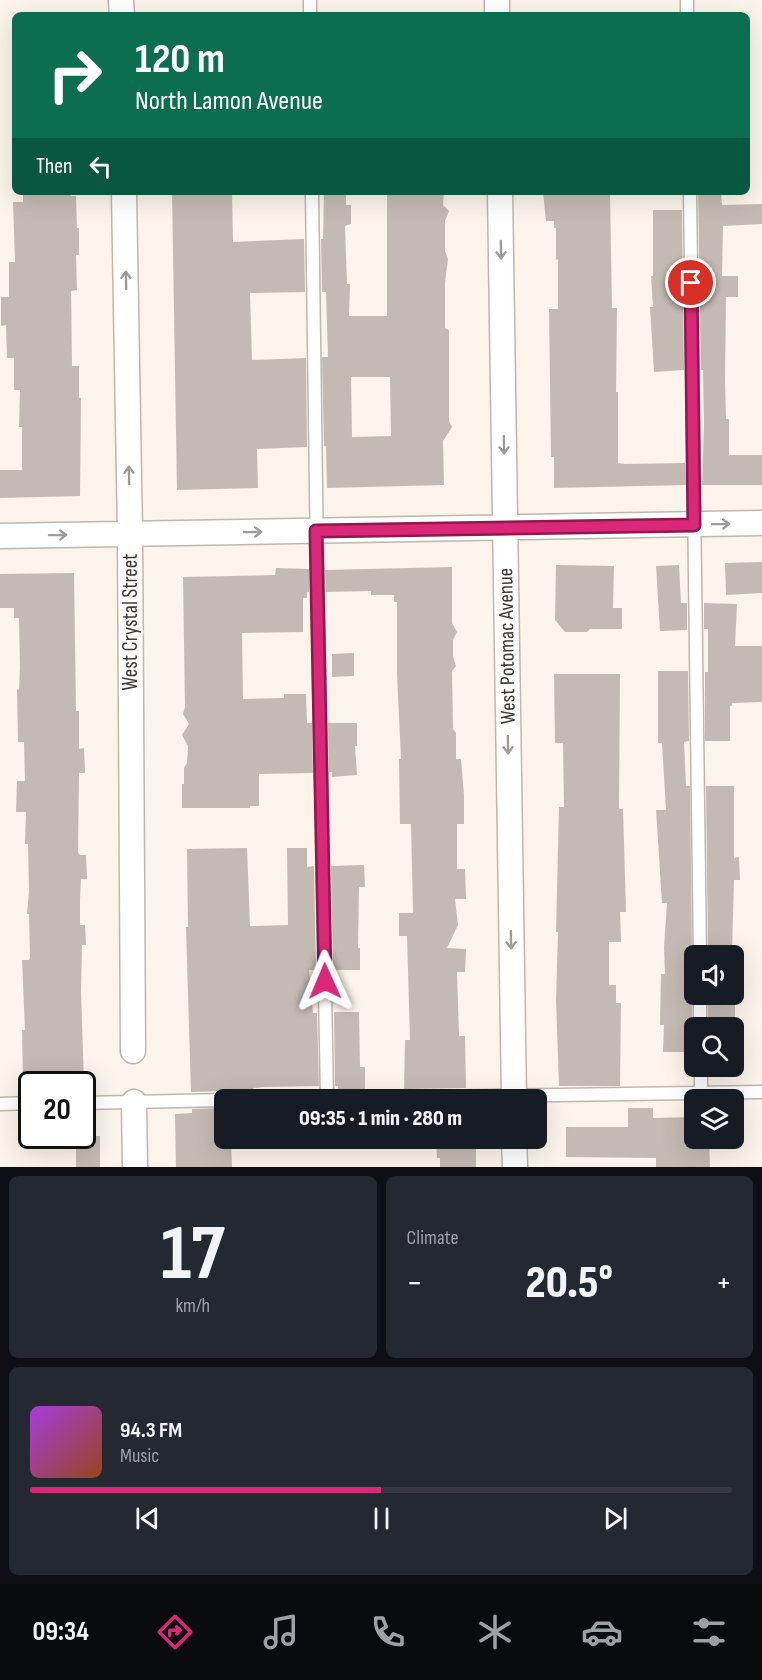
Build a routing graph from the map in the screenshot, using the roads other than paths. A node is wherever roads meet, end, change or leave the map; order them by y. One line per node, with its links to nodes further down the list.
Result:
1 (124, 195): 9 (street, West Crystal Street, one-way to 1)
2 (312, 195): 8 (lane)
3 (500, 195): 7 (street, West Potomac Avenue, one-way to 7)
4 (690, 195): 6 (lane)
5 (762, 523): 6 (street, one-way to 5)
6 (694, 525): 7 (street); 11 (lane)
7 (505, 528): 8 (street); 14 (street, West Potomac Avenue, one-way to 14)
8 (316, 531): 9 (street, one-way to 8); 13 (lane)
9 (130, 534): 10 (street, one-way to 9); 12 (street, West Crystal Street)
10 (0, 536)
11 (699, 945)
12 (133, 1052)
13 (327, 1089)
14 (514, 1089)
15 (744, 1092): 16 (lane)
16 (762, 1092)
17 (684, 1093): 18 (lane)
18 (547, 1097)
19 (214, 1100): 21 (lane)
20 (96, 1102): 21 (lane)
21 (134, 1102): 25 (street)
22 (18, 1103): 23 (lane)
23 (0, 1104)
24 (514, 1149): 26 (street)
25 (135, 1167)
26 (515, 1167)

